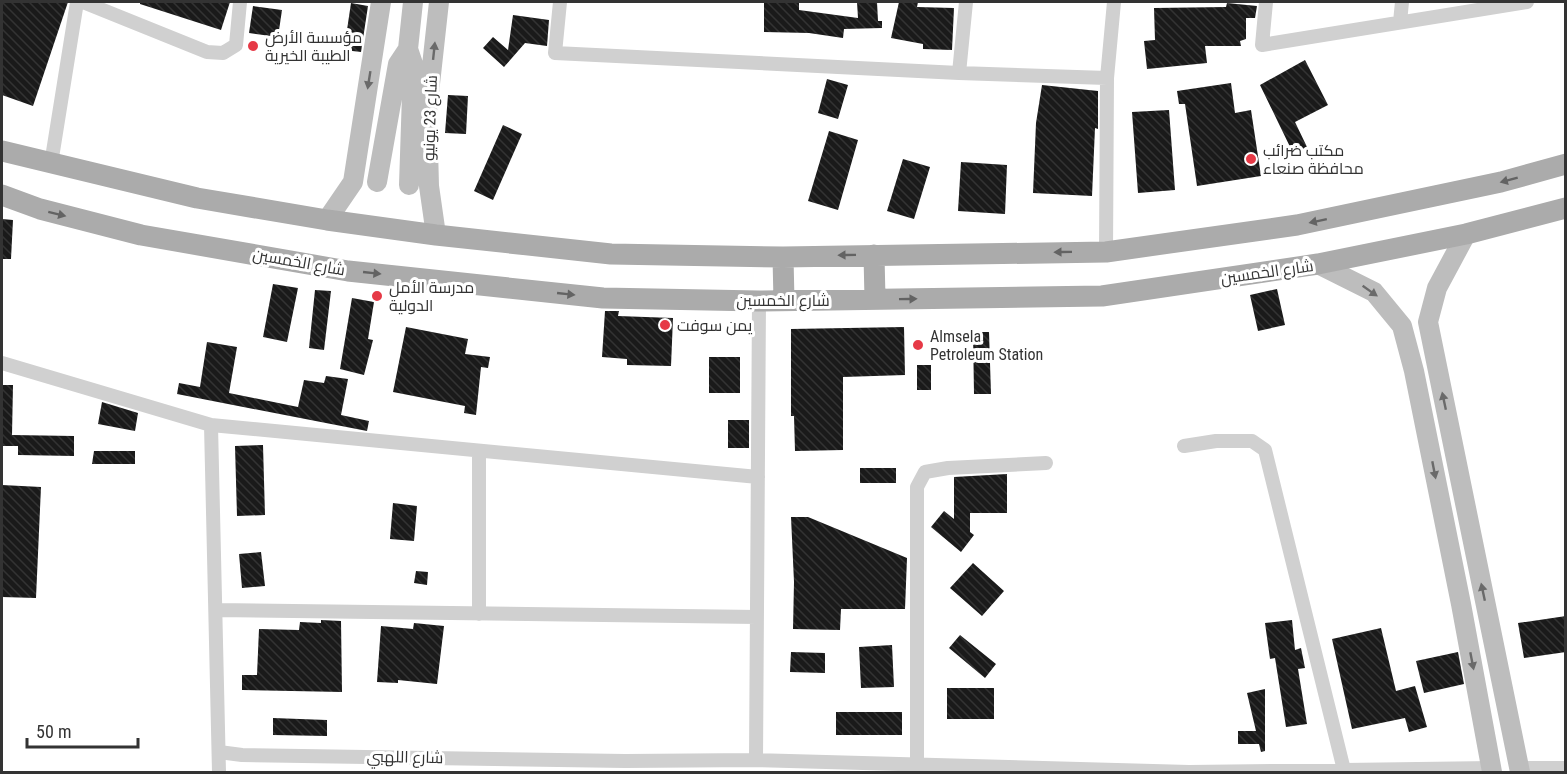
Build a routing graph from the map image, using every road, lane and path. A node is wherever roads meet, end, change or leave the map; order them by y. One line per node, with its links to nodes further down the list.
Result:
1 (77, 2): 18 (street)
2 (83, 2): 3 (street)
3 (240, 2)
4 (381, 2): 20 (street, one-way to 20)
5 (413, 2): 14 (street)
6 (439, 2): 23 (street, شارع 23 يونيو, one-way to 6)
7 (560, 2): 15 (street)
8 (966, 2): 15 (street)
9 (1114, 2): 16 (street)
10 (1266, 2): 13 (street)
11 (1402, 2): 13 (street)
12 (1527, 2): 13 (street)
13 (1400, 22)
14 (408, 49): 21 (street); 22 (street)
15 (959, 73): 16 (street)
16 (1107, 78): 29 (street)
17 (2, 151): 18 (main road)
18 (51, 164): 26 (main road)
19 (1566, 164): 29 (main road, one-way to 29)
20 (353, 182): 21 (street); 26 (street)
21 (377, 182): 22 (street)
22 (409, 185): 23 (street)
23 (429, 186): 28 (street, شارع 23 يونيو)
24 (2, 195): 34 (main road, شارع الخمسين, one-way to 34)
25 (1566, 208): 27 (main road, شارع الخمسين)
26 (327, 220): 28 (main road)
27 (1466, 234): 32 (main road, شارع الخمسين); 36 (street)
28 (436, 235): 31 (main road)
29 (1106, 252): 30 (main road, one-way to 30)
30 (874, 255): 31 (main road, one-way to 31); 33 (main road)
31 (783, 257): 35 (main road)
32 (1318, 264): 33 (main road, شارع الخمسين, one-way to 32); 37 (street, one-way to 37)
33 (875, 299): 35 (main road, شارع الخمسين)
34 (759, 301): 35 (main road, شارع الخمسين); 43 (street)
35 (783, 301)
36 (1428, 322): 37 (street); 54 (street, one-way to 36)
37 (1402, 326): 53 (street, one-way to 53)
38 (2, 363): 39 (street)
39 (211, 425): 41 (street); 44 (street)
40 (1184, 446): 52 (street)
41 (479, 451): 43 (street); 45 (street)
42 (1046, 463): 49 (street)
43 (758, 477): 46 (street)
44 (216, 610): 45 (street); 47 (street)
45 (479, 614): 46 (street)
46 (757, 617): 48 (street)
47 (219, 752): 50 (street, شارع اللهبي); 55 (street)
48 (756, 760): 49 (street, شارع اللهبي); 50 (street, شارع اللهبي)
49 (917, 765): 56 (street, شارع اللهبي)
50 (625, 767)
51 (1566, 768): 54 (street)
52 (1344, 770): 53 (street, شارع اللهبي); 56 (street, شارع اللهبي)
53 (1492, 770): 54 (street)
54 (1520, 770)
55 (219, 772)
56 (1189, 772)

